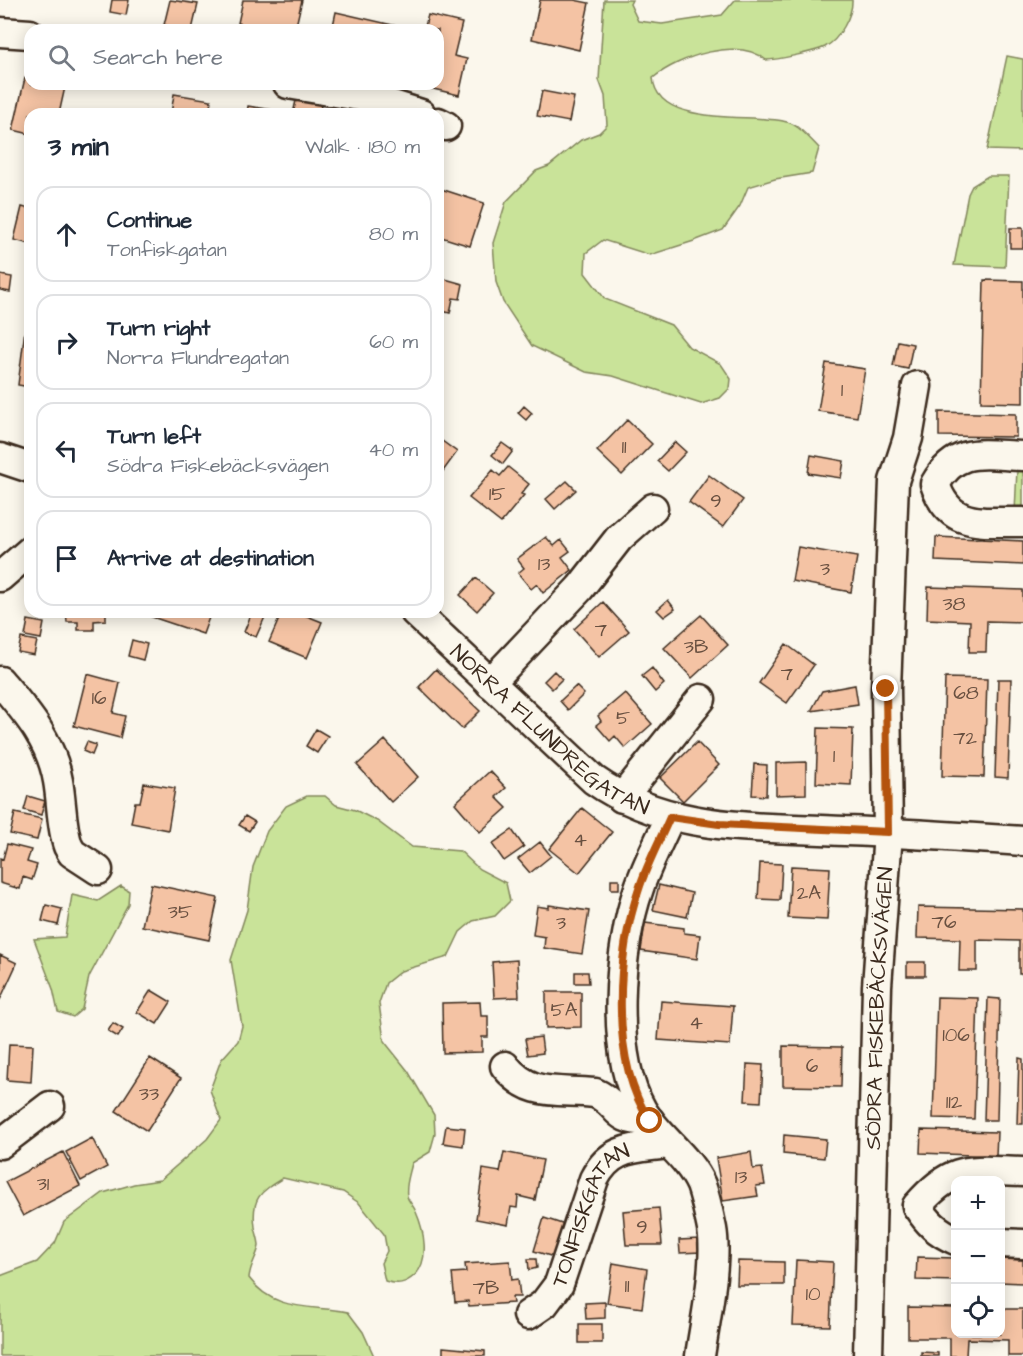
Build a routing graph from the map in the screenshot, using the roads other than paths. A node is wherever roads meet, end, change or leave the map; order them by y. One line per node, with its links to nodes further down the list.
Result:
1 (0, 32): 2 (street)
2 (24, 34)
3 (324, 90): 4 (street)
4 (400, 108)
5 (917, 386): 9 (street, SÖDRA FISKEBÄCKSVÄGEN)
6 (1023, 456): 10 (street)
7 (0, 458): 8 (street)
8 (24, 466)
9 (894, 481): 10 (street); 21 (street, SÖDRA FISKEBÄCKSVÄGEN)
10 (935, 484): 12 (street)
11 (653, 508): 17 (street)
12 (1023, 522)
13 (24, 556): 14 (street)
14 (0, 577)
15 (421, 618): 17 (street, NORRA FLUNDREGATAN)
16 (0, 681): 23 (street)
17 (490, 682): 19 (street, NORRA FLUNDREGATAN)
18 (701, 699): 19 (street)
19 (622, 798): 20 (street, NORRA FLUNDREGATAN)
20 (670, 817): 21 (street, NORRA FLUNDREGATAN); 26 (street, TONFISKGATAN)
21 (888, 832): 22 (street, NORRA FLUNDREGATAN); 30 (street, SÖDRA FISKEBÄCKSVÄGEN)
22 (1023, 841)
23 (98, 870)
24 (505, 1066): 26 (street)
25 (50, 1106): 27 (street)
26 (650, 1121): 28 (street, TONFISKGATAN)
27 (0, 1144)
28 (668, 1144): 35 (street, TONFISKGATAN); 36 (street, TONFISKGATAN)
29 (1023, 1172): 31 (street)
30 (872, 1205): 31 (street); 37 (street, SÖDRA FISKEBÄCKSVÄGEN)
31 (918, 1206): 32 (street)
32 (951, 1238)
33 (1005, 1243): 34 (street)
34 (1023, 1244)
35 (528, 1314)
36 (700, 1356)
37 (868, 1356)

